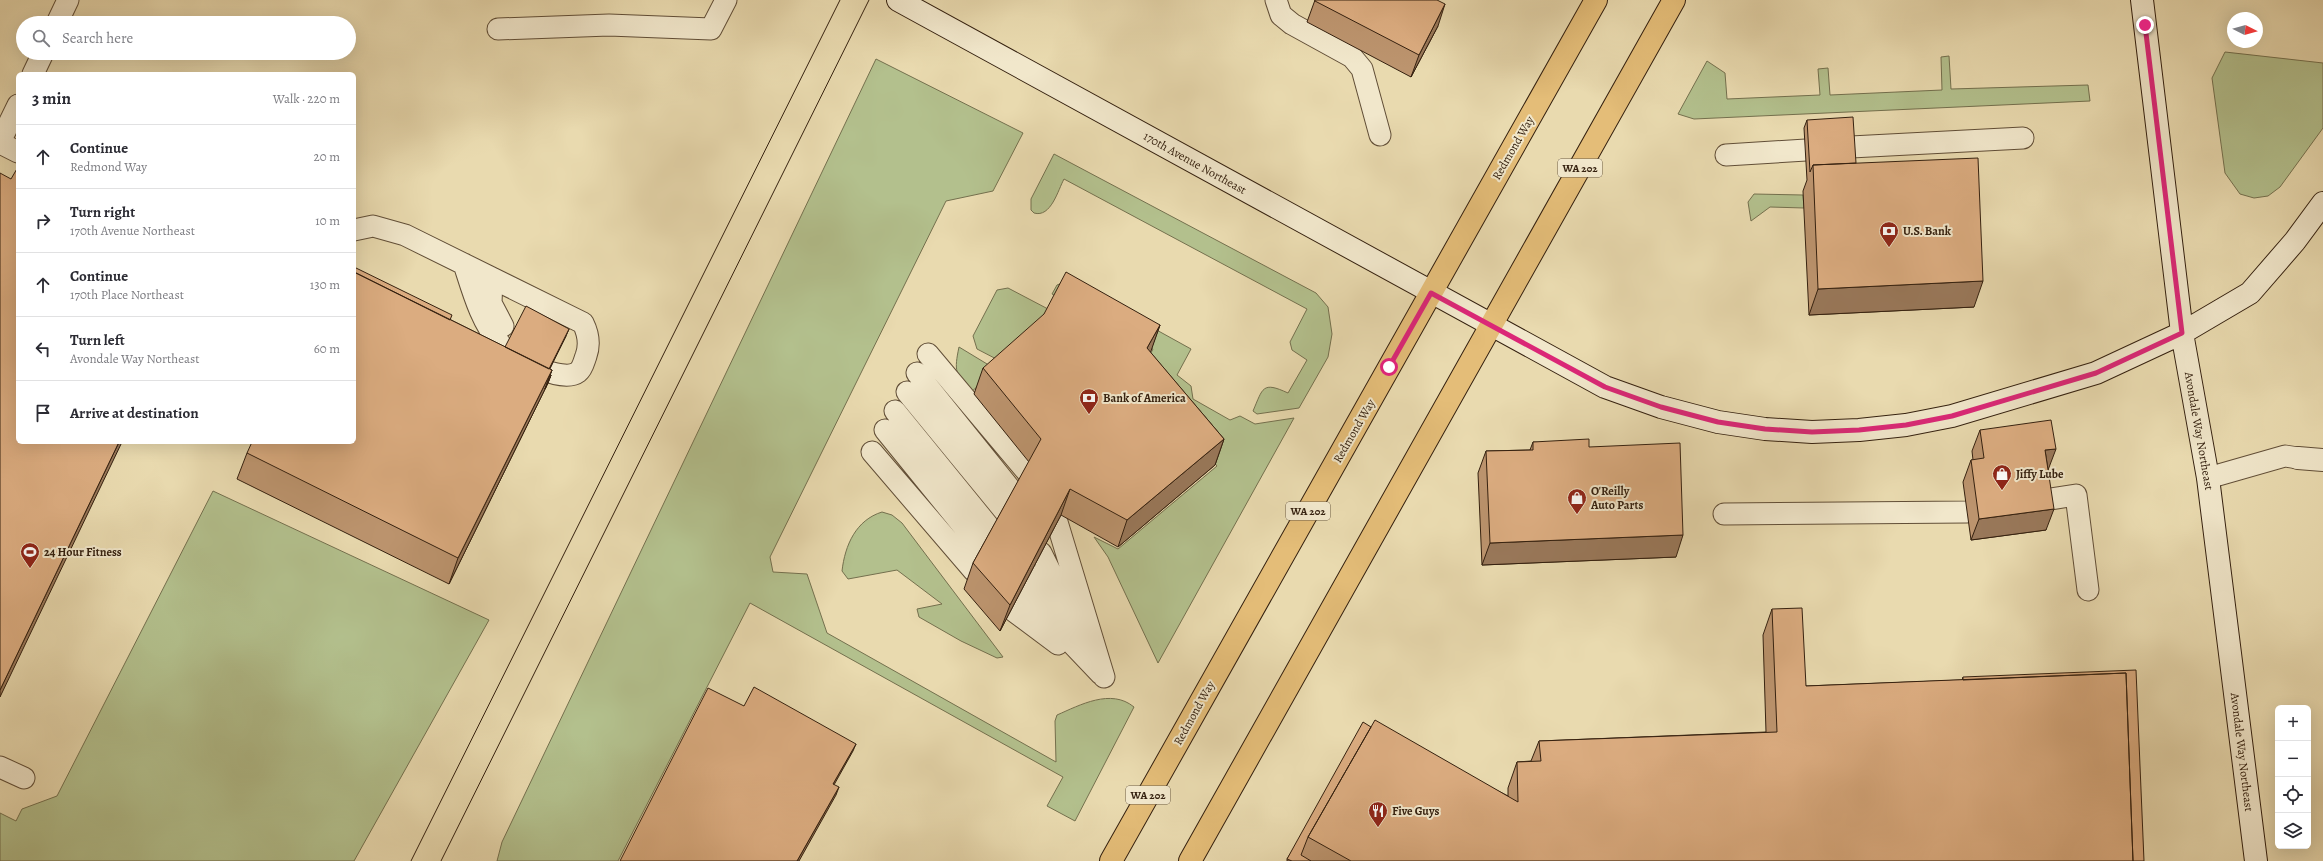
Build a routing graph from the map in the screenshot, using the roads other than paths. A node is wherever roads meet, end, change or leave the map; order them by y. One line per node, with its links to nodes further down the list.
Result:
1 (68, 0): 8 (lane)
2 (726, 0): 9 (lane)
3 (898, 0): 24 (street, 170th Avenue Northeast)
4 (1276, 0): 13 (lane)
5 (1596, 0): 24 (main road, Redmond Way / WA 202)
6 (2142, 0): 27 (street, Avondale Way Northeast)
7 (1671, 3): 25 (main road, WA 202)
8 (60, 16)
9 (498, 30)
10 (40, 60): 11 (lane)
11 (34, 72)
12 (16, 109): 15 (lane)
13 (1380, 135)
14 (2023, 138): 16 (lane)
15 (0, 142): 18 (lane)
16 (1851, 147)
17 (1806, 150): 19 (lane)
18 (16, 151)
19 (1726, 155)
20 (2323, 203): 27 (street, 170th Avenue Northeast)
21 (356, 230): 22 (lane)
22 (464, 264): 23 (lane); 26 (lane)
23 (492, 278): 26 (lane); 26 (lane)
24 (1431, 293): 25 (street, 170th Avenue Northeast); 48 (main road, Redmond Way / WA 202)
25 (1492, 326): 27 (street, 170th Avenue Northeast); 49 (main road, WA 202)
26 (586, 328)
27 (2182, 333): 37 (street, Avondale Way Northeast)
28 (928, 354): 36 (lane)
29 (917, 373): 38 (lane)
30 (907, 392): 39 (lane)
31 (895, 411): 41 (lane)
32 (885, 430): 42 (lane)
33 (872, 452): 43 (lane)
34 (2298, 458): 35 (street); 37 (lane)
35 (2323, 460)
36 (1028, 473)
37 (2208, 478): 50 (street, Avondale Way Northeast)
38 (1016, 496)
39 (1006, 514)
40 (1724, 514): 44 (lane)
41 (995, 534)
42 (985, 553)
43 (974, 571)
44 (2088, 590)
45 (1104, 677): 45 (lane); 45 (lane)
46 (0, 767): 47 (lane)
47 (24, 778)
48 (1111, 861)
49 (1190, 861)
50 (2256, 861)

